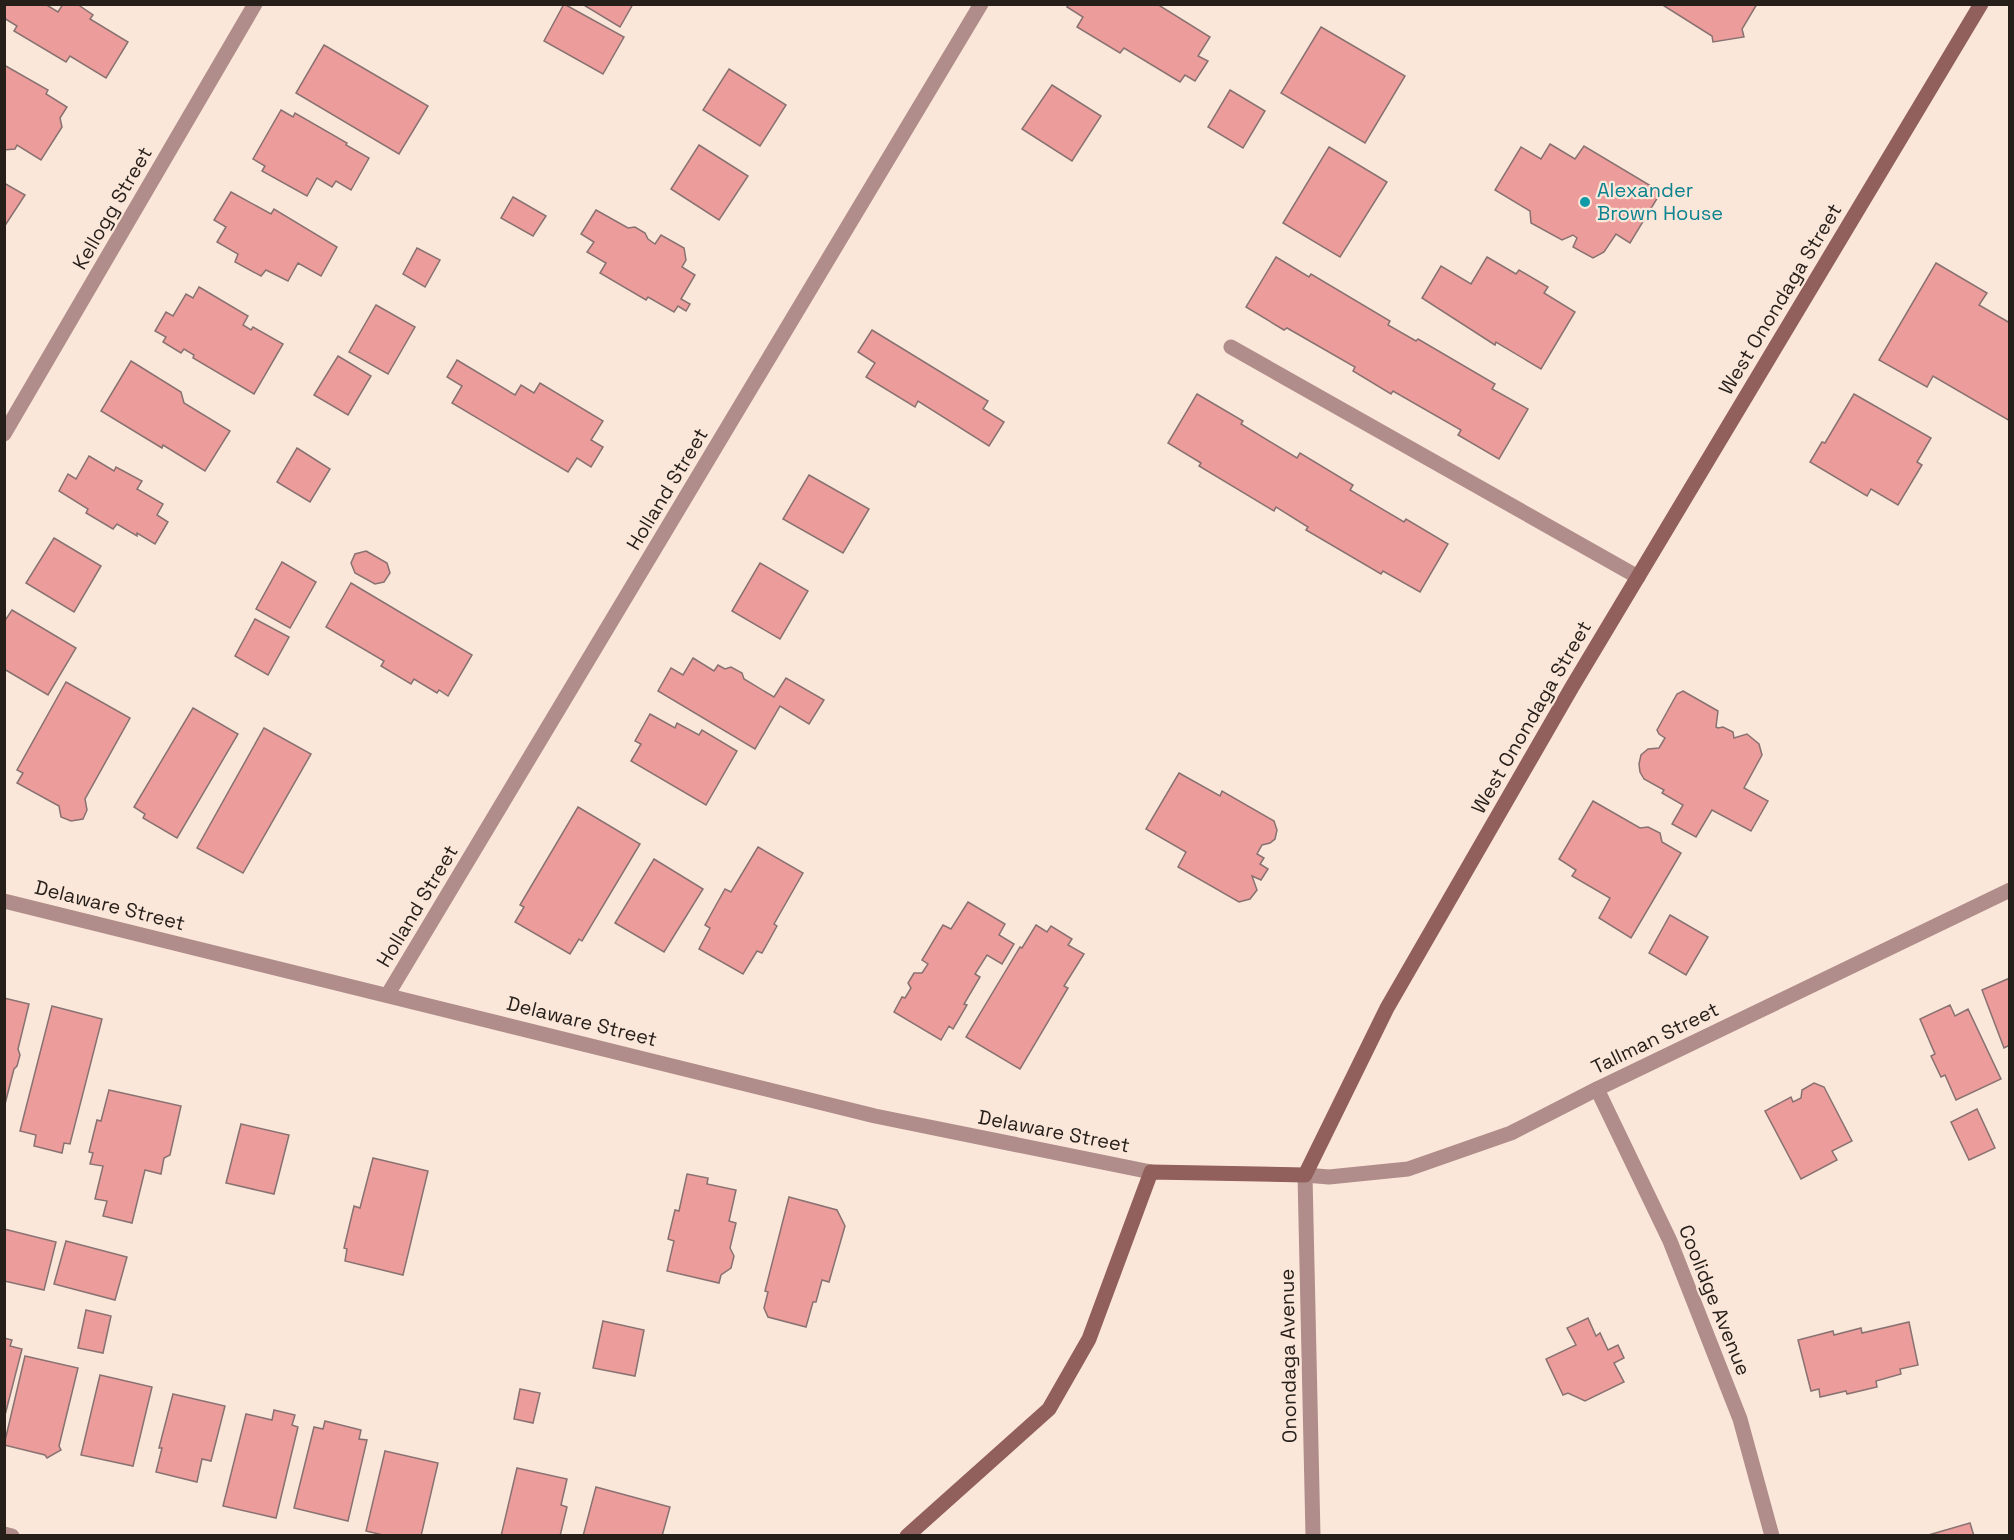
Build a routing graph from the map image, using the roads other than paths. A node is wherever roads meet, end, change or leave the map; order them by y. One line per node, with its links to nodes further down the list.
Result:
1 (255, 4): 5 (street, Kellogg Street)
2 (1981, 4): 6 (street, West Onondaga Street)
3 (976, 6): 9 (street, Holland Street)
4 (1231, 347): 6 (street)
5 (4, 434)
6 (1638, 577): 12 (street, West Onondaga Street)
7 (2010, 890): 10 (street, Tallman Street)
8 (4, 901): 9 (street, Delaware Street)
9 (388, 994): 11 (street, Delaware Street)
10 (1597, 1089): 12 (street, Tallman Street); 17 (street, Coolidge Avenue)
11 (1151, 1172): 12 (street); 15 (street)
12 (1305, 1175): 16 (street, Onondaga Avenue)
13 (4, 1534): 14 (street)
14 (12, 1536)
15 (907, 1536)
16 (1314, 1536)
17 (1772, 1536)

